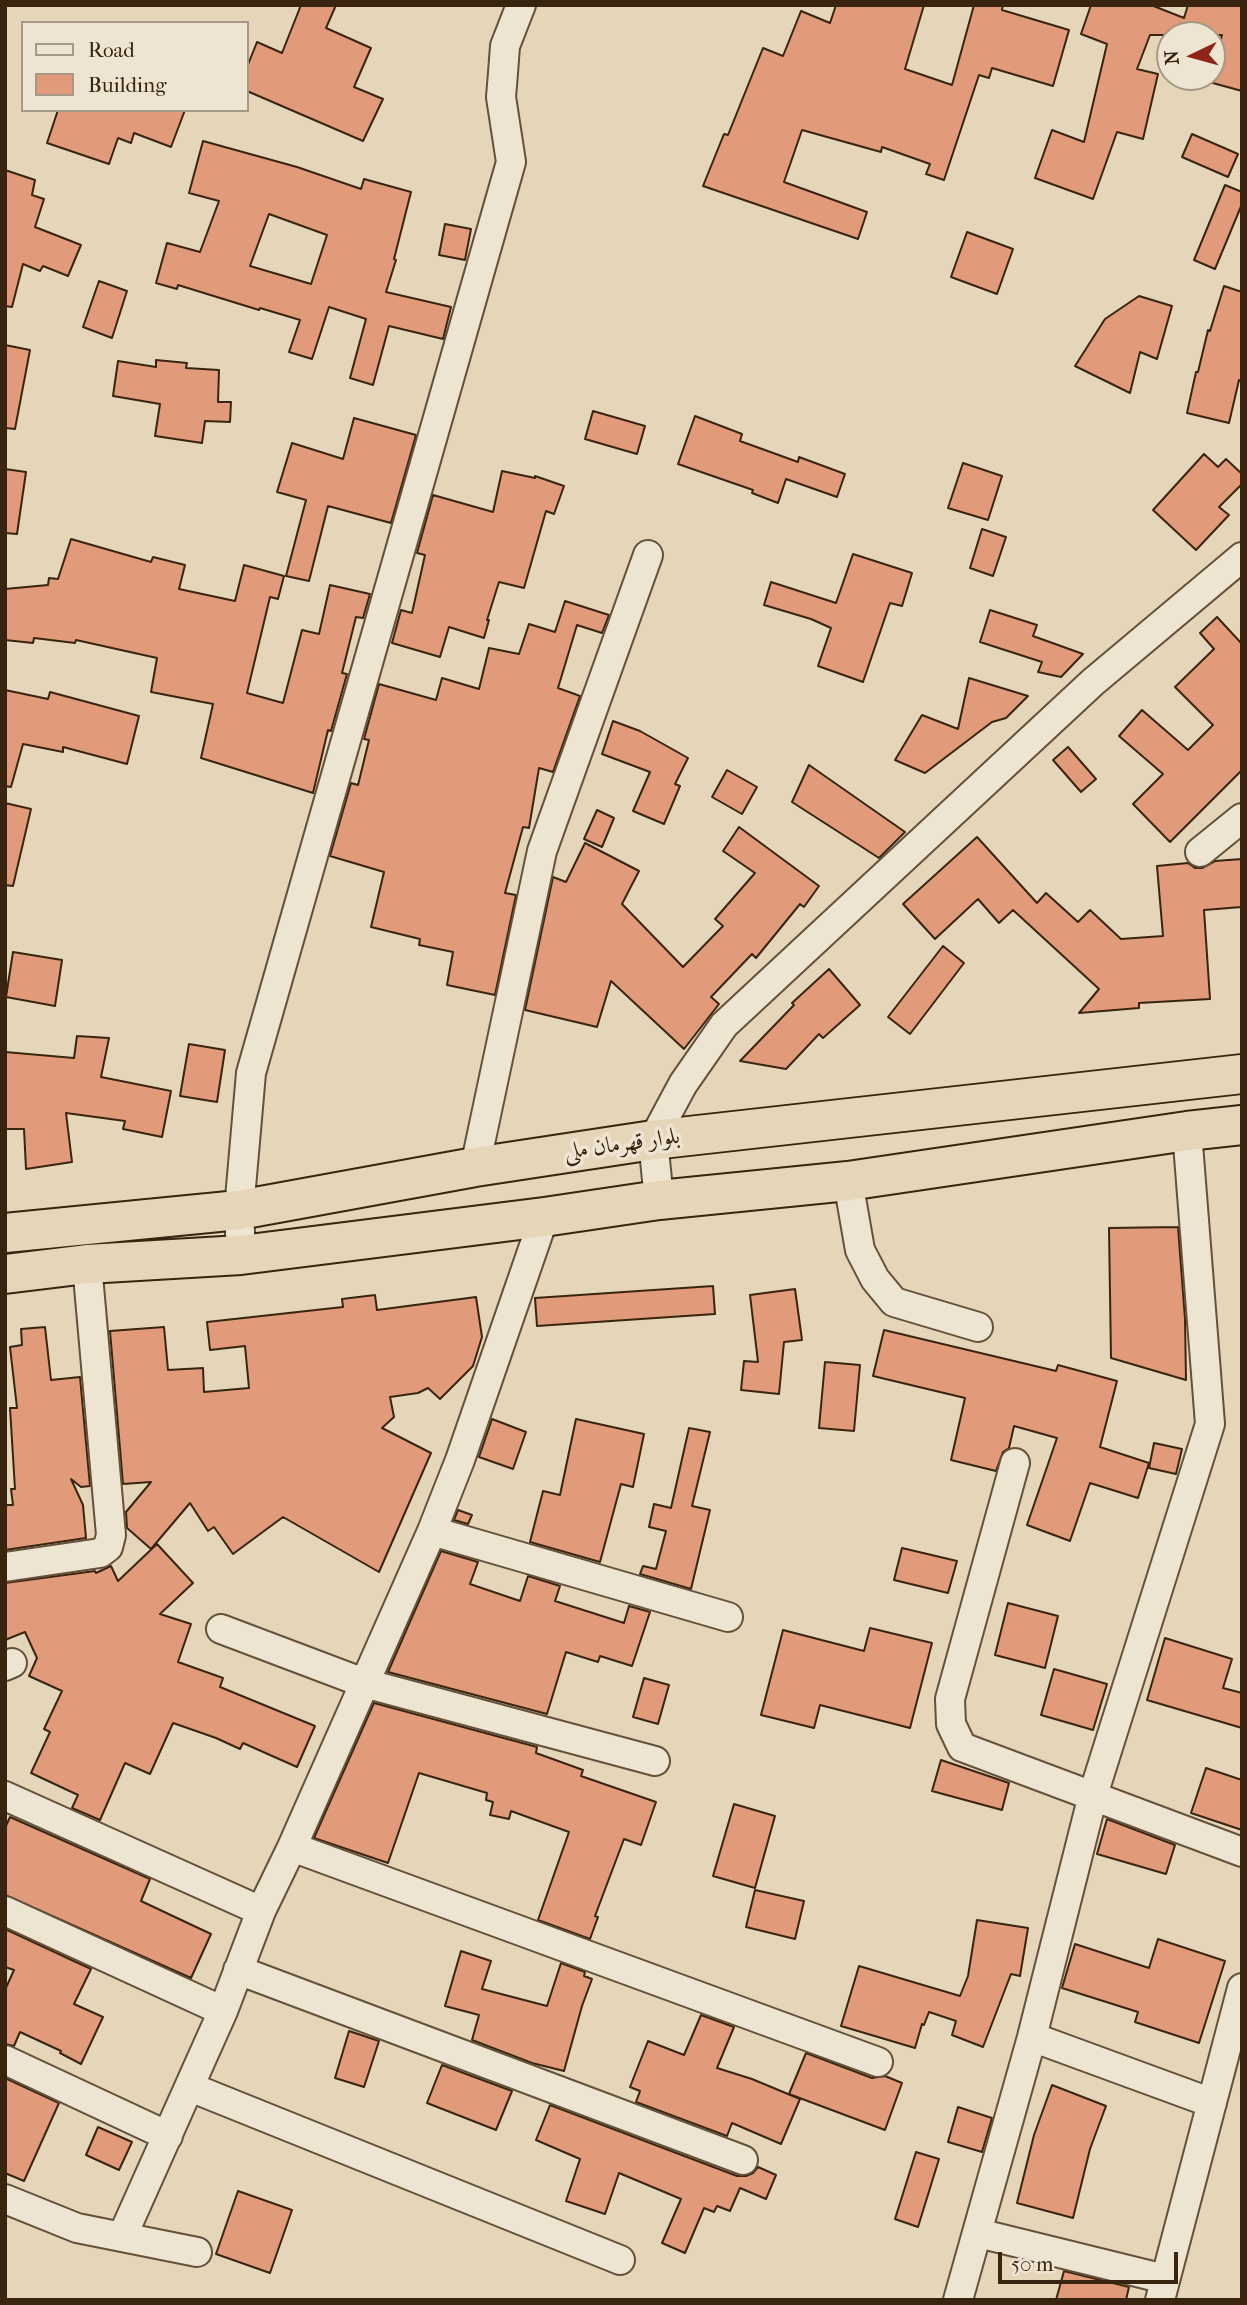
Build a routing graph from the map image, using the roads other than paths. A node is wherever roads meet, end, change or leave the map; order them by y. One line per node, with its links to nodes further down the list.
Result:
1 (521, 5): 13 (street)
2 (648, 555): 10 (street)
3 (1242, 557): 9 (street)
4 (1242, 818): 5 (street)
5 (1200, 852)
6 (1242, 1074): 9 (highway, بلوار قهرمان ملی)
7 (1242, 1125): 8 (highway)
8 (1187, 1131): 11 (highway); 27 (street)
9 (653, 1140): 10 (highway, بلوار قهرمان ملی); 12 (street)
10 (475, 1167): 13 (highway, بلوار قهرمان ملی)
11 (848, 1181): 12 (highway); 19 (street)
12 (659, 1200): 14 (highway)
13 (239, 1210): 15 (highway, بلوار قهرمان ملی); 16 (street)
14 (544, 1217): 16 (highway); 21 (street)
15 (5, 1233)
16 (241, 1255): 17 (highway)
17 (87, 1264): 18 (highway); 22 (street)
18 (5, 1274)
19 (978, 1327)
20 (1016, 1463): 27 (street)
21 (432, 1531): 23 (street); 25 (street)
22 (5, 1567)
23 (728, 1617)
24 (221, 1629): 25 (street)
25 (364, 1682): 26 (street); 29 (street)
26 (655, 1762)
27 (1093, 1795): 30 (street); 36 (street)
28 (5, 1796): 31 (street)
29 (292, 1847): 31 (street); 38 (street)
30 (1242, 1852)
31 (261, 1911): 33 (street)
32 (5, 1912): 35 (street)
33 (238, 1970): 35 (street); 42 (street)
34 (1242, 1988): 40 (street)
35 (223, 2011): 39 (street)
36 (1032, 2037): 40 (street); 44 (street)
37 (5, 2060): 41 (street)
38 (878, 2062)
39 (190, 2087): 41 (street); 47 (street)
40 (1212, 2103): 48 (street)
41 (168, 2136): 45 (street)
42 (743, 2160)
43 (5, 2199): 45 (street)
44 (978, 2233): 48 (street); 49 (street)
45 (122, 2237): 46 (street)
46 (197, 2252)
47 (620, 2260)
48 (1162, 2290)
49 (958, 2300)

